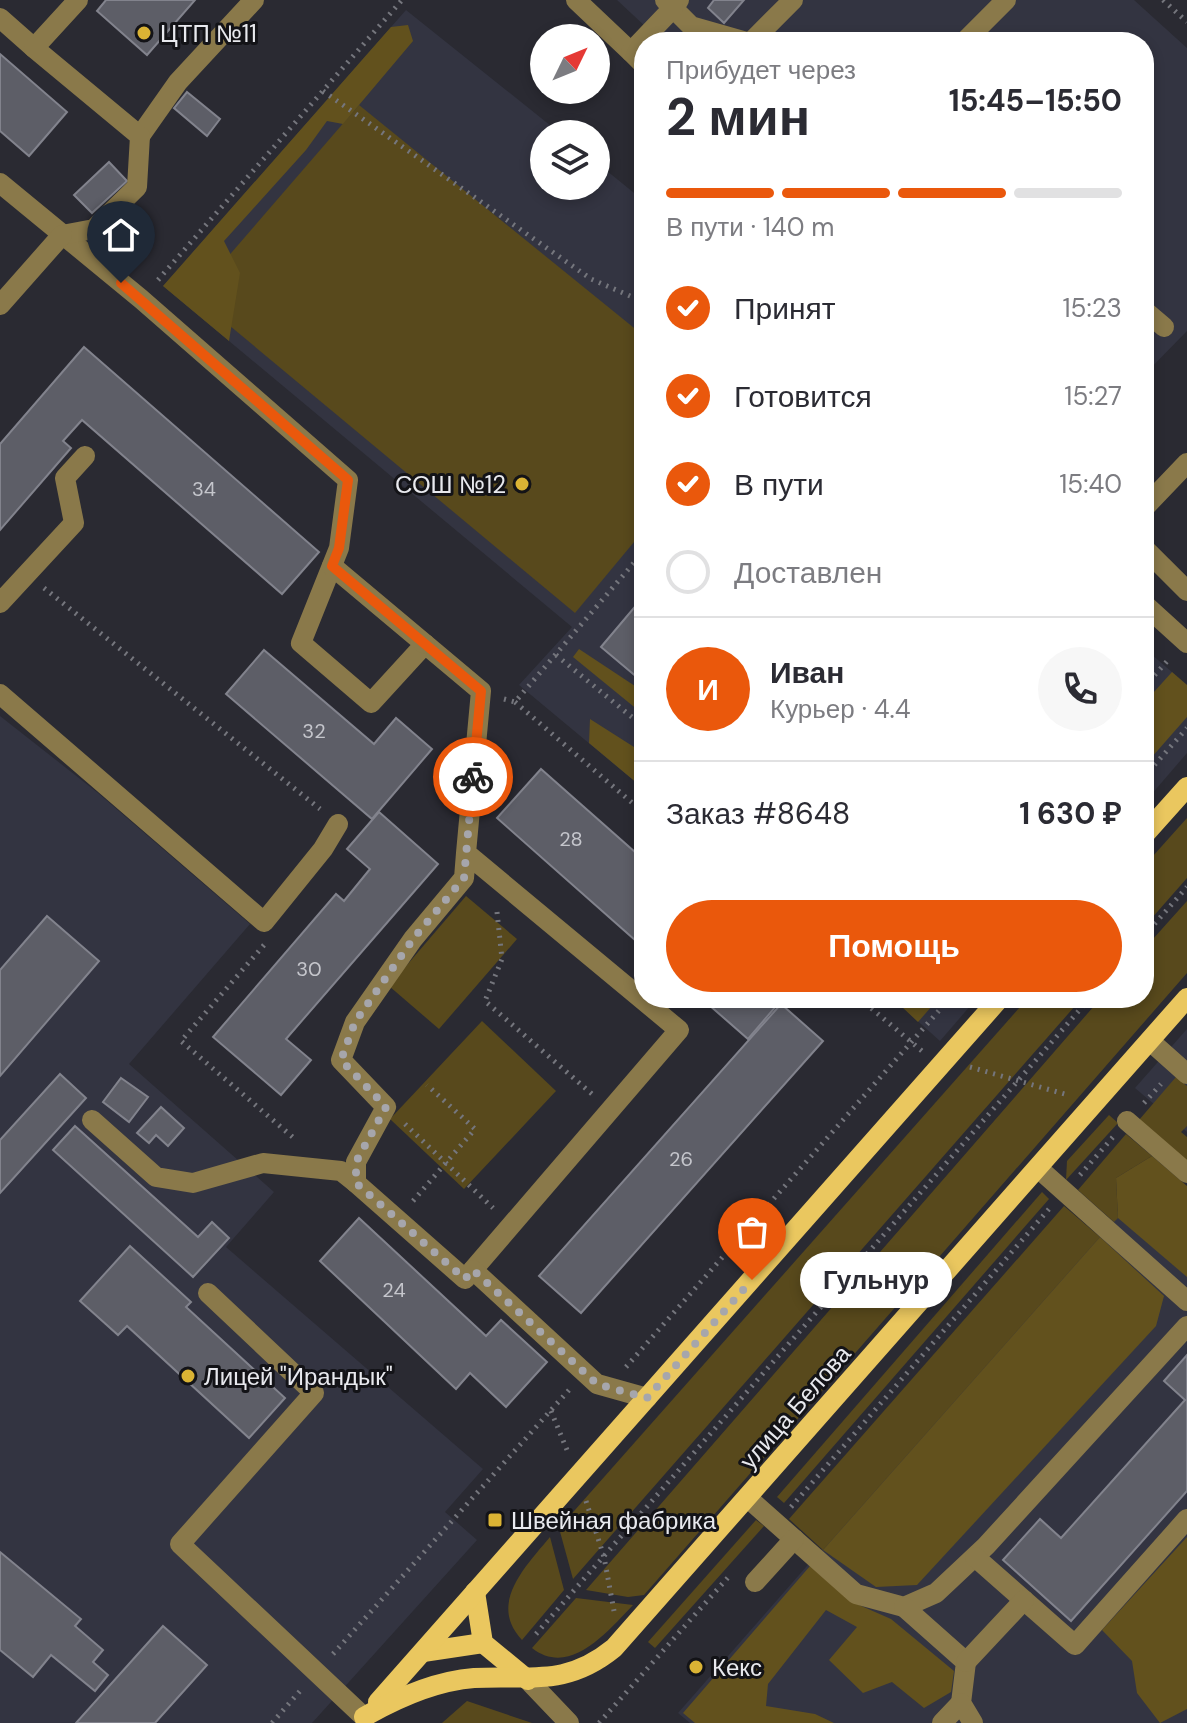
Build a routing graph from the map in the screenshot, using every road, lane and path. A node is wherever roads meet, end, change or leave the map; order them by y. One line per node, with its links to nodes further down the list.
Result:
1 (78, 0): 15 (street)
2 (254, 0): 18 (street)
3 (402, 0): 17 (path)
4 (576, 0): 16 (street)
5 (793, 0): 13 (street)
6 (1006, 0): 14 (street)
7 (1163, 0): 10 (path)
8 (672, 3): 11 (street); 12 (street)
9 (0, 18): 15 (street)
10 (1187, 22)
11 (654, 32)
12 (713, 32)
13 (759, 32)
14 (974, 32)
15 (34, 48): 18 (street)
16 (634, 55)
17 (323, 91): 21 (path); 22 (path)
18 (140, 136): 20 (street)
19 (0, 183): 20 (street)
20 (62, 235): 22 (street); 23 (street)
21 (634, 298)
22 (141, 299): 31 (street)
23 (0, 305)
24 (1154, 318): 25 (street)
25 (1164, 327)
26 (85, 456): 33 (street)
27 (1187, 463): 28 (street)
28 (1154, 498)
29 (1154, 558): 32 (street)
30 (634, 563): 37 (path)
31 (332, 566): 36 (street); 36 (street)
32 (1187, 591)
33 (0, 603)
34 (1154, 614): 35 (street)
35 (1185, 643): 38 (path)
36 (425, 644): 39 (street)
37 (556, 655): 41 (path); 42 (path)
38 (1154, 676)
39 (481, 691): 41 (path); 49 (street)
40 (0, 694): 47 (street)
41 (515, 702): 46 (path)
42 (634, 719)
43 (1187, 728): 44 (path)
44 (1154, 766)
45 (1187, 787): 48 (main road)
46 (634, 804)
47 (338, 824)
48 (1154, 824)
49 (466, 853): 50 (street); 66 (street)
50 (493, 876): 53 (street); 67 (path)
51 (1187, 887): 52 (path)
52 (1154, 925)
53 (634, 993)
54 (1187, 998): 60 (main road, улица Белова)
55 (652, 1008): 67 (street)
56 (871, 1008): 61 (path)
57 (941, 1008): 61 (path)
58 (991, 1008): 62 (main road)
59 (1081, 1008): 64 (path)
60 (1150, 1041): 63 (street); 71 (main road, улица Белова)
61 (911, 1042): 62 (path); 82 (path)
62 (940, 1066): 64 (path); 83 (main road)
63 (1182, 1070): 69 (path)
64 (1019, 1080): 90 (path)
65 (427, 1085): 70 (path)
66 (386, 1107): 70 (path); 73 (street)
67 (610, 1109): 76 (street)
68 (92, 1120): 73 (street)
69 (1127, 1121): 72 (street); 74 (path)
70 (445, 1162): 75 (path); 76 (path)
71 (1038, 1168): 74 (street); 86 (main road, улица Белова)
72 (1187, 1173)
73 (356, 1183): 75 (street)
74 (1065, 1191): 79 (street); 88 (path)
75 (397, 1220): 77 (street)
76 (511, 1225): 77 (street)
77 (473, 1270): 81 (street)
78 (208, 1293): 102 (street)
79 (1187, 1300)
80 (1187, 1326): 91 (street)
81 (585, 1372): 82 (street); 84 (path)
82 (609, 1387): 83 (street)
83 (647, 1398): 85 (main road)
84 (551, 1411): 85 (path); 102 (path)
85 (578, 1476): 90 (path); 94 (main road)
86 (749, 1499): 88 (street); 103 (main road, улица Белова)
87 (1187, 1519): 95 (street)
88 (776, 1523): 89 (street)
89 (794, 1539): 93 (street); 96 (street)
90 (604, 1557): 97 (path); 98 (path)
91 (975, 1557): 95 (street); 96 (street)
92 (742, 1563): 108 (path)
93 (755, 1582)
94 (475, 1592): 99 (main road); 100 (main road)
95 (1024, 1600): 101 (street)
96 (904, 1607): 101 (street)
97 (614, 1613)
98 (536, 1634)
99 (483, 1643): 100 (main road); 103 (main road)
100 (423, 1652): 105 (main road)
101 (966, 1662): 104 (street)
102 (317, 1673): 105 (street); 106 (path)
103 (528, 1680): 105 (main road, улица Белова); 107 (street)
104 (961, 1703): 109 (street); 110 (street)
105 (362, 1720)
106 (272, 1723)
107 (569, 1723)
108 (599, 1723)
109 (942, 1723)
110 (973, 1723)

